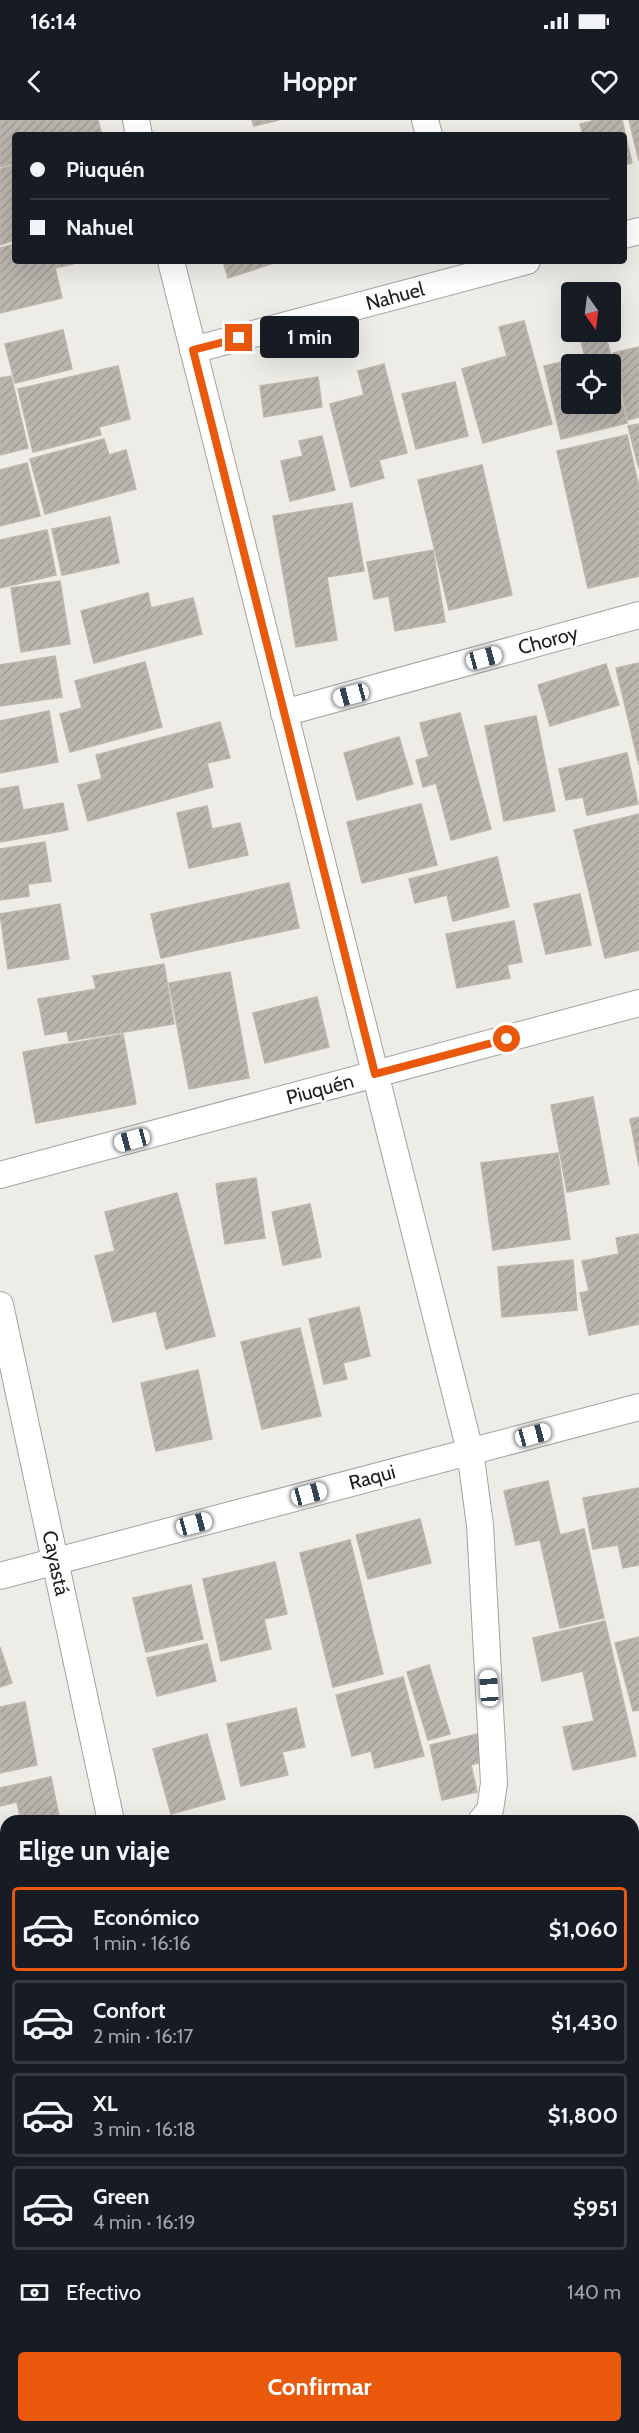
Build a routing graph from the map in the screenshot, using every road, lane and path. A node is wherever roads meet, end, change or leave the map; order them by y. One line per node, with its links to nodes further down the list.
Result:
1 (172, 264): 4 (lane)
2 (503, 264): 3 (lane, Nahuel)
3 (463, 269): 4 (lane, Nahuel)
4 (193, 350): 6 (lane)
5 (639, 615): 6 (lane, Choroy)
6 (285, 713): 8 (lane)
7 (639, 1003): 8 (lane, Piuquén)
8 (375, 1074): 9 (lane, Piuquén); 12 (lane)
9 (0, 1175)
10 (0, 1305): 13 (lane, Cayastá)
11 (639, 1407): 12 (lane, Raqui)
12 (470, 1451): 13 (lane, Raqui); 16 (lane)
13 (55, 1561): 14 (lane, Raqui); 15 (lane, Cayastá)
14 (0, 1576)
15 (110, 1815)
16 (486, 1815)

